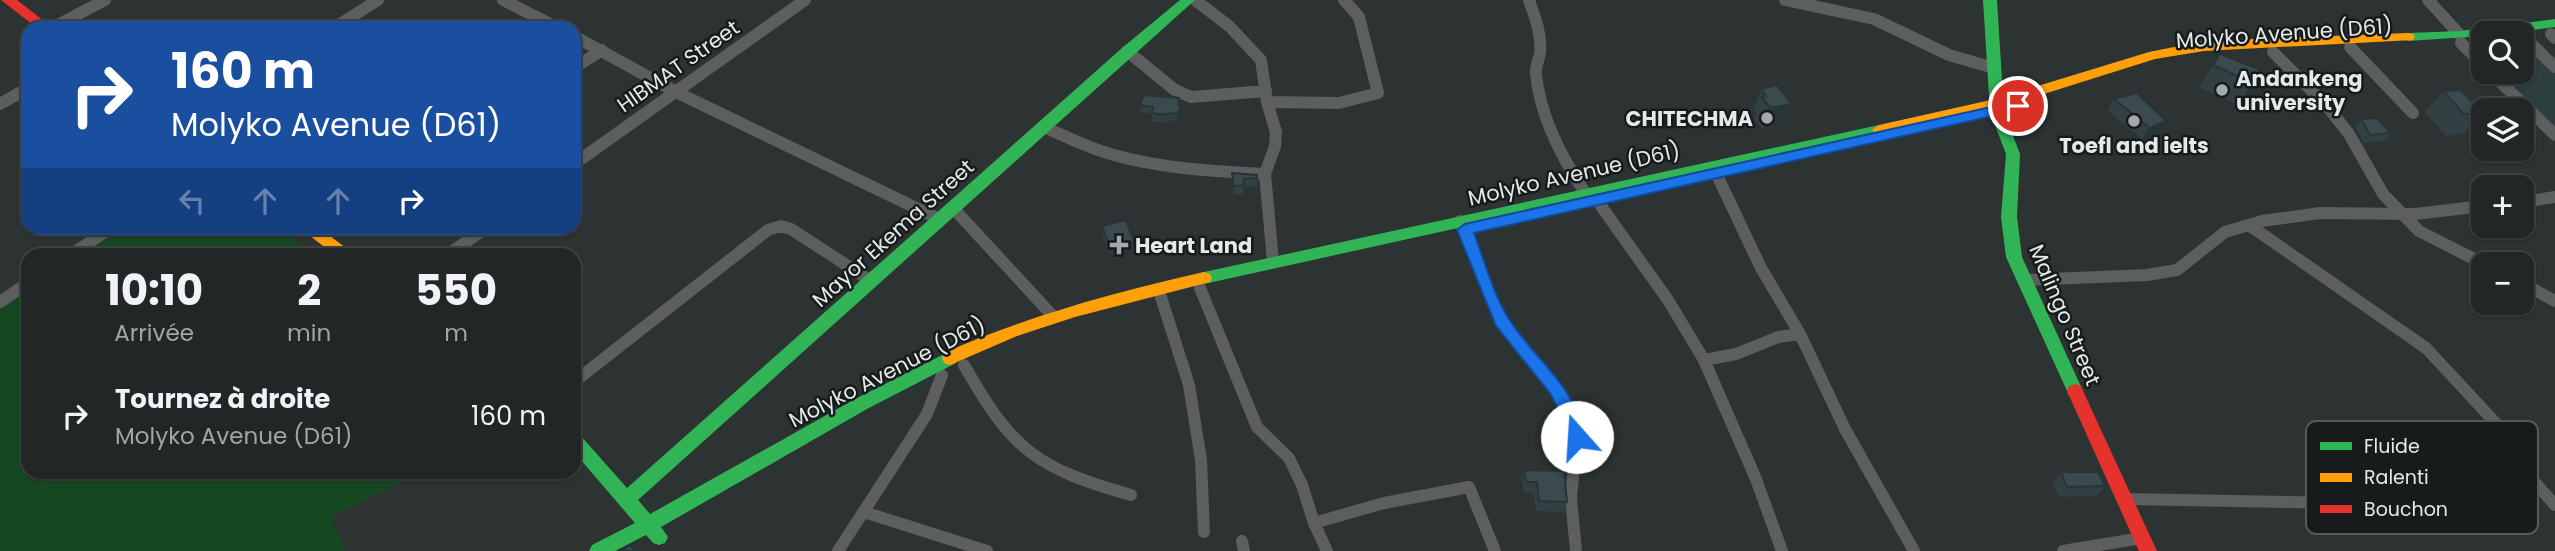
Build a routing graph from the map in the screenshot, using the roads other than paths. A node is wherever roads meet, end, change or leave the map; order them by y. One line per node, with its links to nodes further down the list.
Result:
1 (8, 0): 13 (main road)
2 (105, 0): 14 (street)
3 (378, 0): 15 (street)
4 (503, 0): 16 (street)
5 (805, 0): 33 (street, HIBMAT Street)
6 (1188, 0): 26 (main road, Mayor Ekema Street)
7 (1195, 0): 35 (street)
8 (1344, 0): 35 (street)
9 (1529, 0): 44 (street)
10 (1785, 0): 31 (street)
11 (1990, 0): 31 (main road, Malingo Street)
12 (2428, 0): 20 (street)
13 (36, 21)
14 (65, 21)
15 (345, 21)
16 (544, 21)
17 (2554, 32): 18 (main road, Molyko Avenue (D61))
18 (2534, 33)
19 (2471, 38): 20 (main road, Molyko Avenue (D61))
20 (2460, 39): 22 (main road, Molyko Avenue (D61)); 23 (main road, Molyko Avenue (D61)); 27 (street); 37 (main road, Molyko Avenue (D61))
21 (581, 40): 25 (street)
22 (2471, 40)
23 (2350, 47): 28 (main road, Molyko Avenue (D61)); 38 (street)
24 (2534, 47): 30 (street)
25 (602, 50): 29 (street); 33 (street)
26 (1127, 51): 35 (street); 39 (main road, Mayor Ekema Street)
27 (2471, 51)
28 (2273, 52): 37 (main road, Molyko Avenue (D61)); 48 (street)
29 (581, 64)
30 (2555, 67)
31 (1994, 68): 37 (main road, Malingo Street)
32 (2502, 84): 40 (street)
33 (674, 90): 41 (street, HIBMAT Street); 49 (street)
34 (21, 92): 36 (street)
35 (1267, 97): 43 (street)
36 (0, 104)
37 (1996, 108): 42 (main road, Molyko Avenue (D61)); 44 (main road, Molyko Avenue (D61)); 60 (main road, Malingo Street)
38 (2413, 113)
39 (1044, 127): 43 (street); 49 (main road, Mayor Ekema Street)
40 (2555, 135)
41 (581, 159)
42 (1716, 173): 44 (main road, Molyko Avenue (D61)); 69 (street)
43 (1265, 174): 59 (street)
44 (1591, 197): 51 (main road, Molyko Avenue (D61)); 70 (street)
45 (2555, 197): 46 (street)
46 (2534, 200)
47 (2471, 207): 48 (street)
48 (2401, 212): 50 (street); 58 (street)
49 (947, 215): 61 (main road, Mayor Ekema Street); 68 (street)
50 (2249, 225): 60 (street); 74 (street)
51 (1462, 226): 59 (main road, Molyko Avenue (D61)); 63 (main road, Molyko Avenue (D61)); 93 (street)
52 (100, 235): 55 (street)
53 (323, 235): 56 (main road)
54 (476, 235): 57 (street)
55 (81, 248)
56 (339, 248)
57 (457, 248)
58 (2471, 258)
59 (1273, 261): 68 (main road, Molyko Avenue (D61))
60 (2023, 280): 79 (main road, Malingo Street)
61 (871, 281): 73 (street); 78 (main road, Mayor Ekema Street)
62 (21, 288): 67 (street)
63 (1200, 288): 65 (main road, Molyko Avenue (D61)); 83 (street)
64 (2534, 290): 66 (street)
65 (1161, 297): 71 (main road, Molyko Avenue (D61)); 85 (street)
66 (2555, 301)
67 (0, 302)
68 (1052, 316): 84 (main road, Molyko Avenue (D61))
69 (1800, 334): 70 (street); 95 (street)
70 (1704, 360): 94 (street)
71 (964, 365): 72 (main road, Molyko Avenue (D61)); 77 (street)
72 (942, 375): 82 (street); 84 (main road, Molyko Avenue (D61))
73 (581, 377)
74 (2494, 421)
75 (581, 448): 78 (main road)
76 (2538, 486): 81 (street)
77 (1131, 495)
78 (627, 499): 84 (main road)
79 (2125, 499): 80 (street); 86 (main road, Malingo Street)
80 (2306, 502)
81 (2555, 505)
82 (864, 512): 89 (street); 90 (street)
83 (1314, 523): 91 (street); 92 (street)
84 (655, 532): 87 (main road); 88 (main road)
85 (1204, 532)
86 (2145, 545): 96 (street)
87 (598, 551)
88 (629, 551)
89 (838, 551)
90 (987, 551)
91 (1327, 551)
92 (1495, 551)
93 (1576, 551)
94 (1782, 551)
95 (1914, 551)
96 (2063, 551)

